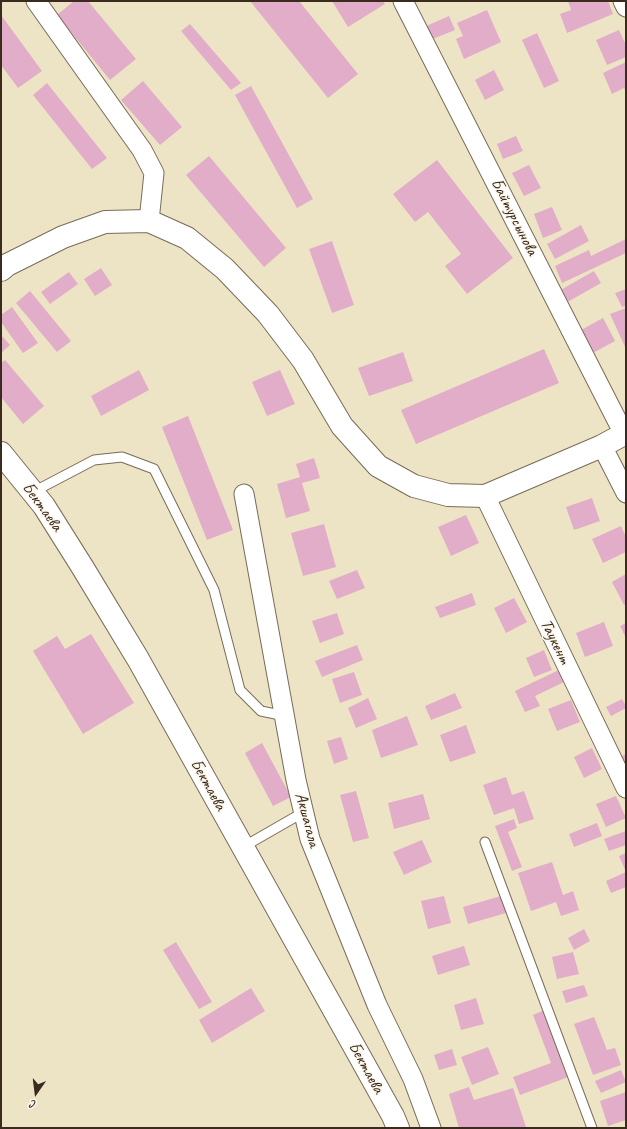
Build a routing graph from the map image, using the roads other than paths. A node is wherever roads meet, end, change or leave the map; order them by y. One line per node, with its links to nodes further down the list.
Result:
1 (36, 1): 5 (street)
2 (403, 1): 7 (street, Байтурсынова)
3 (623, 1): 4 (street)
4 (626, 7)
5 (149, 221): 6 (street); 13 (street)
6 (1, 270)
7 (625, 433): 8 (street)
8 (602, 446): 11 (street); 13 (street)
9 (1, 453): 10 (street, Бектаева)
10 (32, 492): 14 (lane); 18 (street, Бектаева)
11 (626, 493)
12 (244, 494): 14 (street, Акшагала)
13 (485, 496): 15 (street, Таукент)
14 (284, 716): 16 (street, Акшагала)
15 (626, 788)
16 (304, 812): 18 (lane); 20 (street, Акшагала)
17 (485, 842): 21 (lane)
18 (243, 847): 19 (street, Бектаева)
19 (398, 1128)
20 (431, 1128)
21 (592, 1128)

